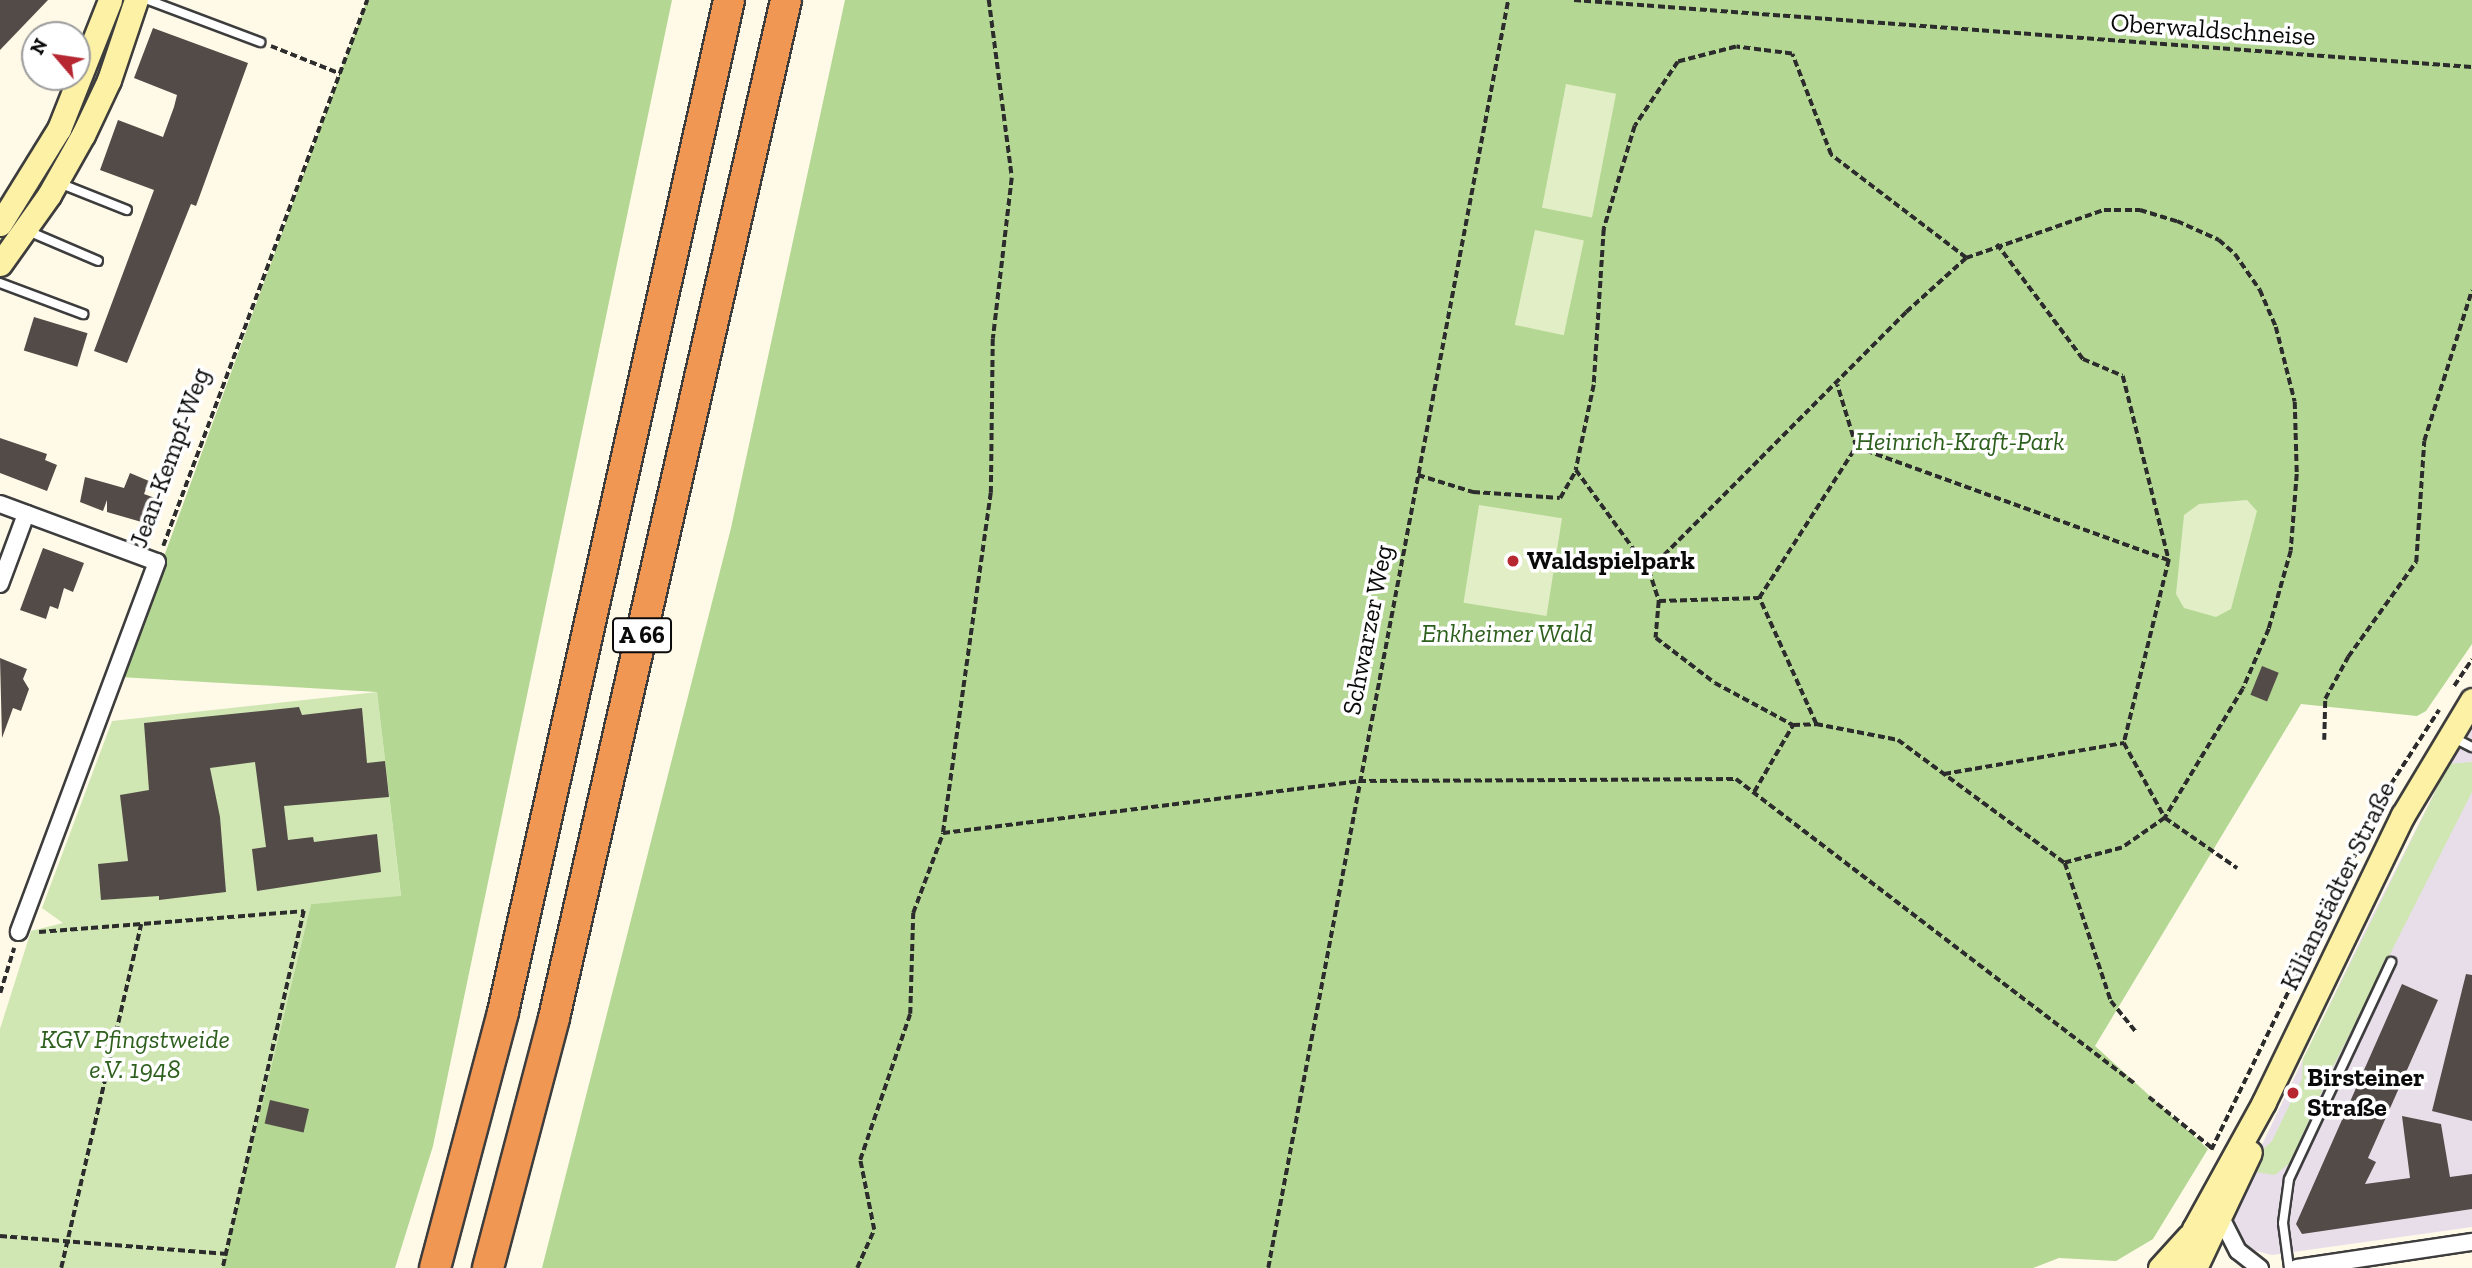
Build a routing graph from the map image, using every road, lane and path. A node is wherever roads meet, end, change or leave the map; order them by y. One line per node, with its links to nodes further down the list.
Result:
1 (110, 0): 15 (main road)
2 (136, 0): 13 (main road)
3 (148, 0): 10 (lane)
4 (367, 0): 12 (path, Jean-Kempf-Weg)
5 (729, 0): 68 (highway, A 66)
6 (786, 0): 69 (highway, A 66)
7 (989, 0): 49 (path)
8 (1508, 0): 27 (path, Schwarzer Weg)
9 (1574, 0): 11 (path, Oberwaldschneise)
10 (260, 41): 12 (path)
11 (2472, 67)
12 (341, 74): 31 (path, Jean-Kempf-Weg)
13 (57, 182): 14 (lane); 16 (main road)
14 (127, 210)
15 (0, 224)
16 (26, 229): 19 (lane); 20 (main road)
17 (1997, 244): 18 (path); 30 (path); 48 (path)
18 (1966, 258): 24 (path); 26 (path)
19 (98, 261)
20 (0, 264)
21 (0, 283): 23 (lane)
22 (2472, 290): 42 (path)
23 (83, 314)
24 (1837, 385): 25 (path); 32 (path)
25 (1856, 447): 30 (path); 34 (path)
26 (1576, 470): 27 (path); 32 (path)
27 (1418, 475): 46 (path, Schwarzer Weg)
28 (0, 504): 29 (street)
29 (26, 514): 31 (street); 33 (street)
30 (2169, 560): 43 (path)
31 (157, 562): 53 (street, Jean-Kempf-Weg)
32 (1649, 570): 35 (path)
33 (0, 584)
34 (1759, 598): 35 (path); 39 (path)
35 (1659, 601): 40 (path)
36 (2472, 659): 37 (path)
37 (2461, 696): 41 (main road, Kilianstädter Straße)
38 (2444, 703): 58 (path)
39 (1816, 724): 40 (path); 45 (path)
40 (1793, 725): 47 (path)
41 (2448, 735): 44 (lane); 59 (main road, Kilianstädter Straße)
42 (2325, 740)
43 (2124, 743): 45 (path); 48 (path)
44 (2472, 747)
45 (1944, 774): 50 (path)
46 (1359, 781): 47 (path); 49 (path); 71 (path, Schwarzer Weg)
47 (1754, 792): 57 (path)
48 (2165, 818): 50 (path); 51 (path)
49 (943, 832): 70 (path)
50 (2064, 863): 56 (path)
51 (2237, 867)
52 (141, 923): 53 (path); 63 (path); 65 (path)
53 (19, 932): 55 (path)
54 (2391, 962): 76 (lane)
55 (0, 993)
56 (2137, 1032)
57 (2134, 1083)
58 (2149, 1097)
59 (2264, 1102): 60 (main road, Kilianstädter Straße); 61 (main road, Kilianstädter Straße)
60 (2221, 1218): 74 (main road, Kilianstädter Straße); 75 (street)
61 (2194, 1229): 72 (main road); 73 (main road)
62 (0, 1236): 63 (path)
63 (67, 1242): 65 (path); 66 (path)
64 (2472, 1242): 77 (street)
65 (227, 1254): 67 (path)
66 (61, 1268)
67 (223, 1268)
68 (435, 1268)
69 (488, 1268)
70 (857, 1268)
71 (1268, 1268)
72 (2160, 1268)
73 (2184, 1268)
74 (2195, 1268)
75 (2260, 1268)
76 (2288, 1268)
77 (2297, 1268)

